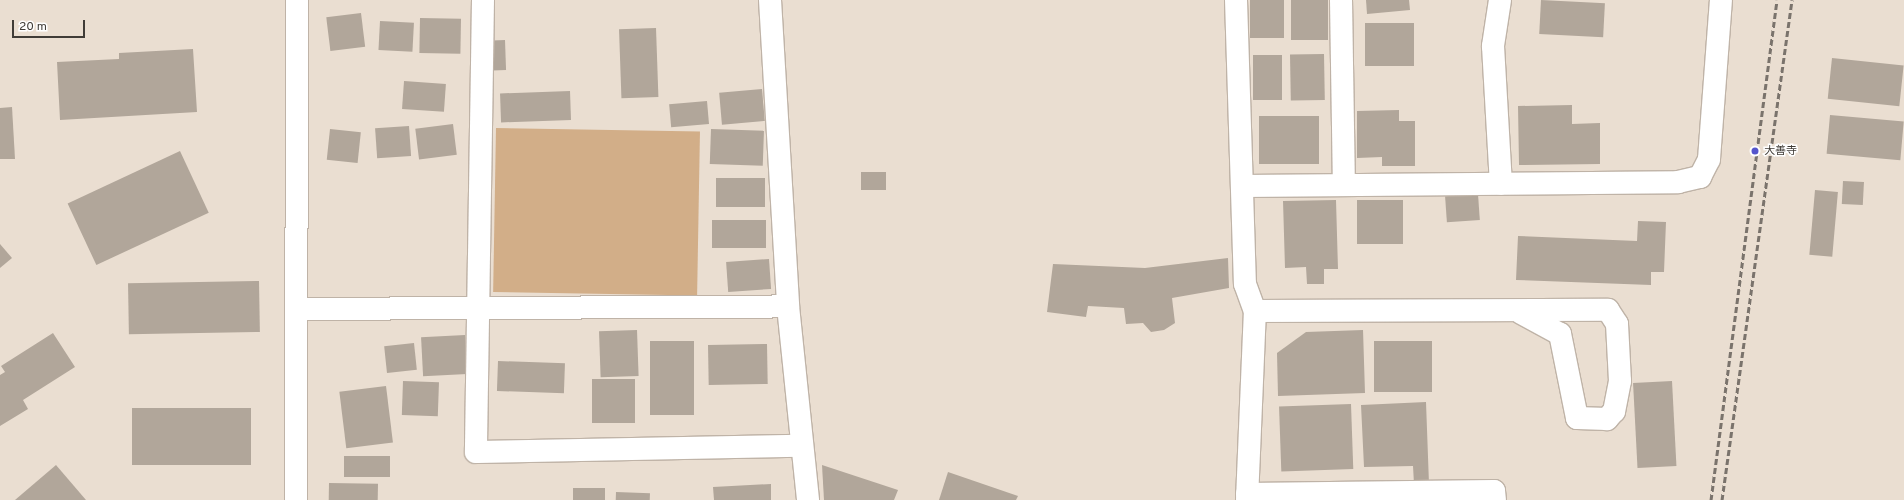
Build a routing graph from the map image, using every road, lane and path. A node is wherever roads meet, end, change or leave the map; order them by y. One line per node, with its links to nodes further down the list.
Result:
1 (297, 0): 13 (street)
2 (483, 0): 12 (street)
3 (770, 0): 11 (street)
4 (1236, 0): 10 (street)
5 (1340, 0): 8 (street)
6 (1500, 0): 9 (street)
7 (1721, 0): 9 (street)
8 (1344, 183): 9 (street); 10 (street)
9 (1501, 184)
10 (1243, 186): 14 (street)
11 (788, 306): 12 (street); 16 (street)
12 (477, 307): 13 (street); 16 (street)
13 (296, 309): 18 (street)
14 (1255, 311): 15 (street); 17 (street)
15 (1521, 313): 15 (street)
16 (800, 446): 19 (street)
17 (1247, 497): 20 (street)
18 (296, 500)
19 (808, 500)
20 (1495, 500)

